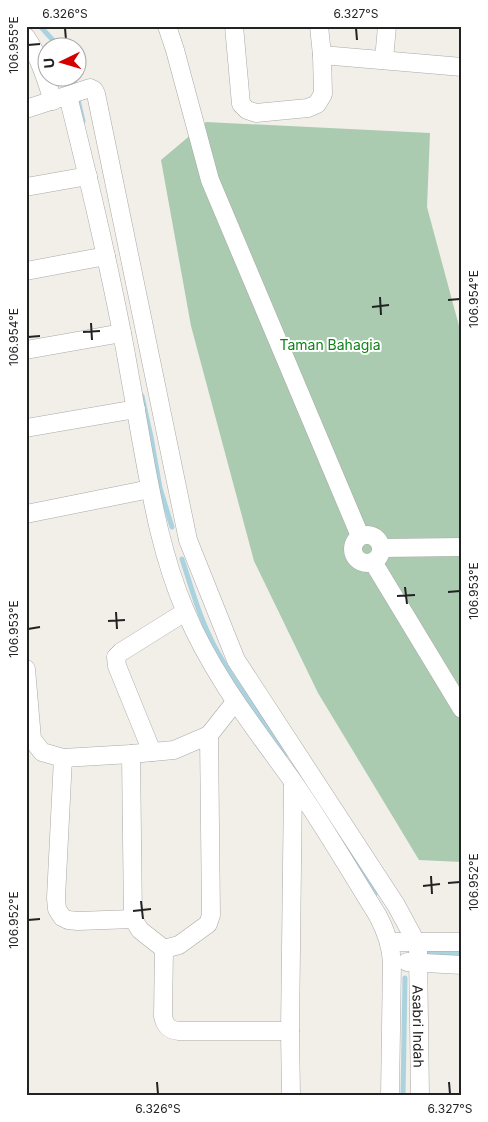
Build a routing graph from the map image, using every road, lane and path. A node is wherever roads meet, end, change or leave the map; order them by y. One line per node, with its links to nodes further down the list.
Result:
1 (167, 26): 21 (street)
2 (234, 26): 6 (street)
3 (318, 26): 6 (street)
4 (387, 26): 7 (street)
5 (26, 37): 9 (street)
6 (322, 55): 7 (street)
7 (384, 60): 8 (street)
8 (462, 67)
9 (71, 94): 10 (street); 11 (street); 22 (street)
10 (26, 109)
11 (88, 176): 12 (street); 13 (street)
12 (26, 187)
13 (106, 256): 14 (street); 15 (street)
14 (26, 271)
15 (122, 333): 16 (street); 17 (street)
16 (26, 350)
17 (136, 409): 18 (street); 19 (street)
18 (26, 428)
19 (150, 489): 20 (street); 23 (street)
20 (26, 514)
21 (360, 536): 25 (street); 25 (street)
22 (188, 540): 23 (street); 39 (street)
23 (163, 546): 26 (street)
24 (462, 547): 25 (street)
25 (377, 555): 29 (street)
26 (185, 612): 28 (street); 31 (street)
27 (26, 669): 33 (street)
28 (235, 702): 30 (street); 34 (street)
29 (462, 709)
30 (208, 735): 31 (street); 38 (street)
31 (152, 752): 32 (street)
32 (131, 754): 33 (street); 35 (street)
33 (63, 758): 35 (street)
34 (293, 783): 36 (street); 42 (street)
35 (133, 919): 38 (street)
36 (389, 942): 39 (street); 40 (street)
37 (462, 942): 39 (street)
38 (164, 949): 42 (street)
39 (417, 954): 40 (street); 41 (street); 45 (street, Asabri Indah)
40 (392, 962): 44 (street)
41 (462, 965)
42 (290, 1031): 43 (street)
43 (291, 1096)
44 (390, 1096)
45 (420, 1096)

